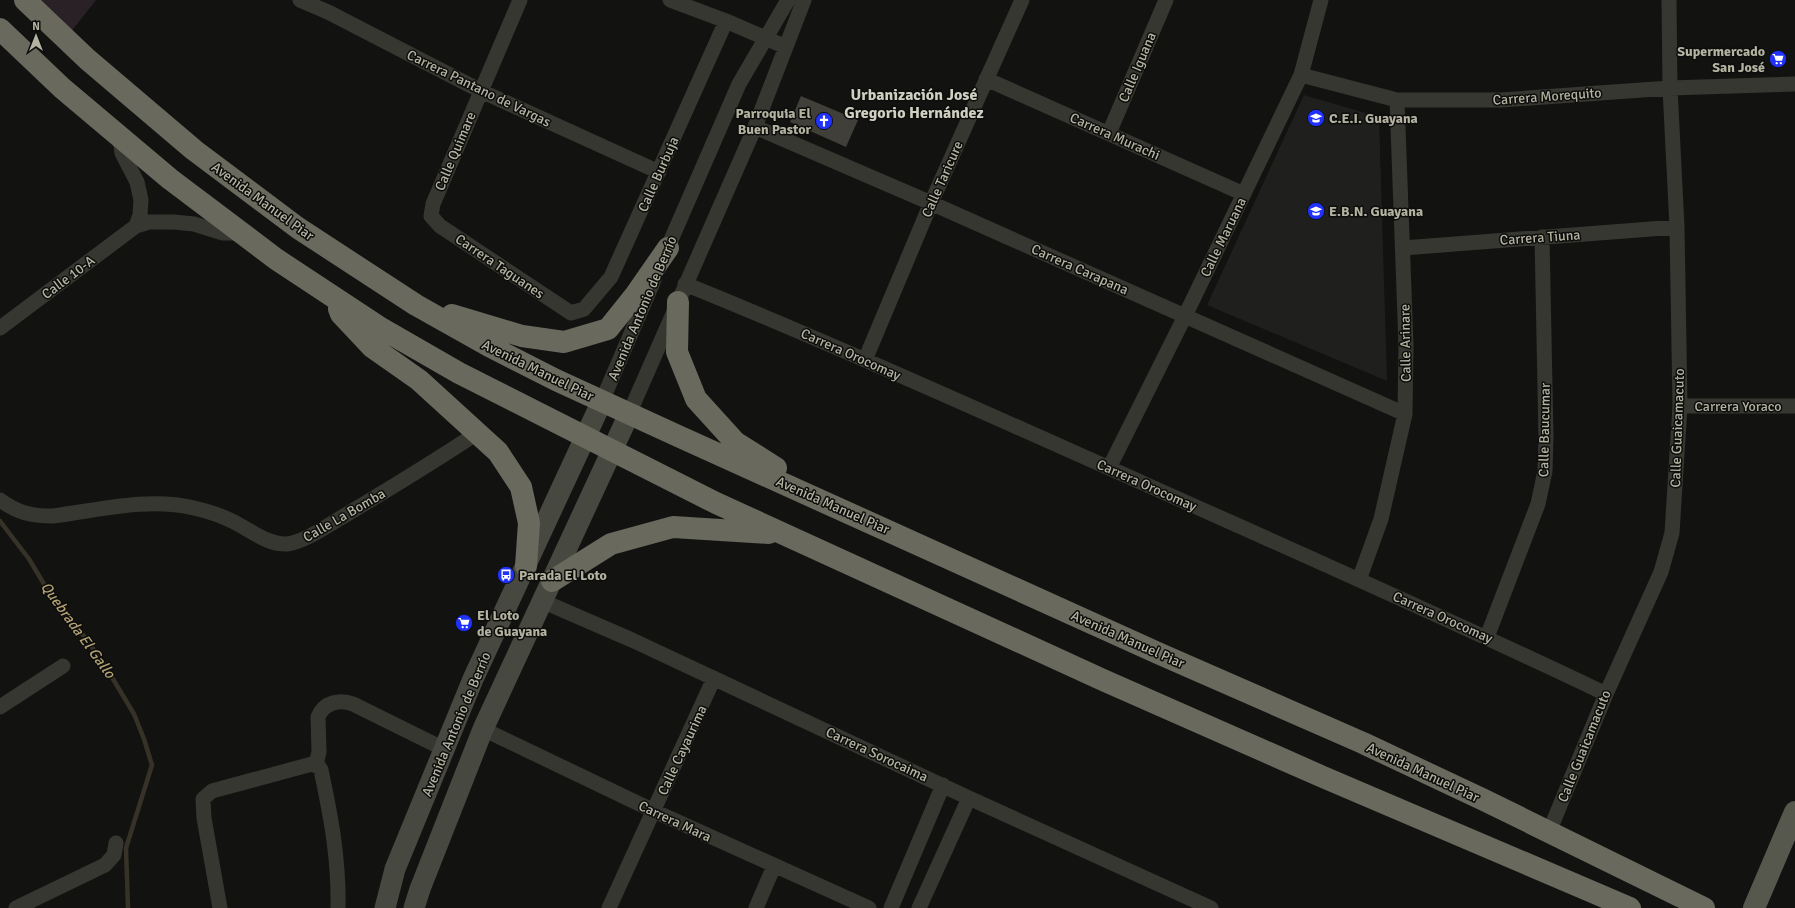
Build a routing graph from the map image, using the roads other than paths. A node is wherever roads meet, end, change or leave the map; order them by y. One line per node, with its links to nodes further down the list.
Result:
1 (25, 0): 37 (highway, Avenida Manuel Piar)
2 (300, 0): 11 (street, Carrera Pantano de Vargas)
3 (520, 0): 20 (street, Calle Quimare)
4 (670, 0): 12 (street)
5 (788, 0): 14 (street, Avenida Antonio de Berrío)
6 (804, 0): 15 (street, Avenida Antonio de Berrío)
7 (1022, 0): 17 (street, Calle Taricure)
8 (1166, 0): 23 (street, Calle Iguana)
9 (1321, 0): 16 (street, Calle Maruana)
10 (1669, 0): 19 (street, Calle Guaicamacuto)
11 (330, 6): 20 (street, Carrera Pantano de Vargas)
12 (726, 21): 14 (street); 25 (street, Calle Burbuja)
13 (0, 29): 24 (highway)
14 (766, 38): 15 (street); 33 (street, Avenida Antonio de Berrío)
15 (786, 47): 22 (street, Avenida Antonio de Berrío)
16 (1301, 75): 21 (street, Carrera Morequito); 26 (street, Calle Maruana)
17 (986, 79): 23 (street, Carrera Murachi); 27 (street, Calle Taricure)
18 (1795, 84): 19 (street, Carrera Morequito)
19 (1670, 88): 21 (street, Carrera Morequito); 30 (street, Calle Guaicamacuto)
20 (481, 91): 25 (street, Carrera Pantano de Vargas); 28 (street, Calle Quimare)
21 (1397, 100): 34 (street, Calle Arinare)
22 (755, 127): 27 (street, Carrera Carapana); 35 (street, Avenida Antonio de Berrío)
23 (1109, 133): 26 (street, Carrera Murachi)
24 (120, 137): 29 (street); 31 (highway)
25 (659, 172): 38 (street, Calle Burbuja)
26 (1244, 194): 39 (street, Calle Maruana)
27 (931, 203): 39 (street, Carrera Carapana); 41 (street, Calle Taricure)
28 (431, 216): 38 (street, Carrera Taguanes)
29 (136, 226): 31 (street, Calle 10-A); 40 (street, Calle 10-A)
30 (1677, 227): 32 (street, Carrera Tiuna); 43 (street, Calle Guaicamacuto)
31 (241, 232): 36 (highway)
32 (1542, 237): 34 (street, Carrera Tiuna); 58 (street, Calle Baucumar)
33 (668, 248): 37 (highway); 42 (street, Avenida Antonio de Berrío)
34 (1403, 248): 46 (street, Calle Arinare)
35 (681, 293): 41 (street, Carrera Orocomay); 45 (street, Avenida Antonio de Berrío); 52 (highway)
36 (332, 296): 47 (highway); 48 (highway)
37 (416, 306): 42 (highway, Avenida Manuel Piar)
38 (571, 313)
39 (1185, 316): 46 (street, Carrera Carapana); 50 (street, Calle Maruana)
40 (0, 328)
41 (865, 360): 50 (street, Carrera Orocomay)
42 (602, 401): 45 (highway, Avenida Manuel Piar); 48 (street, Avenida Antonio de Berrío)
43 (1680, 406): 44 (street, Carrera Yoraco); 61 (street, Calle Guaicamacuto)
44 (1795, 406)
45 (629, 414): 49 (street, Avenida Antonio de Berrío); 52 (highway, Avenida Manuel Piar)
46 (1405, 414): 55 (street, Calle Arinare)
47 (478, 433): 51 (street, Calle La Bomba); 54 (highway)
48 (585, 437): 49 (highway); 54 (street, Avenida Antonio de Berrío)
49 (612, 450): 53 (highway); 56 (street, Avenida Antonio de Berrío)
50 (1109, 468): 55 (street, Carrera Orocomay)
51 (0, 500)
52 (828, 503): 70 (highway, Avenida Manuel Piar)
53 (786, 535): 56 (highway); 84 (highway)
54 (526, 566): 64 (street, Avenida Antonio de Berrío)
55 (1359, 580): 58 (street, Carrera Orocomay)
56 (552, 581): 57 (street, Avenida Antonio de Berrío)
57 (542, 601): 60 (street, Carrera Sorocaima); 63 (street, Avenida Antonio de Berrío)
58 (1487, 637): 61 (street, Carrera Orocomay)
59 (63, 666): 62 (street)
60 (714, 678): 66 (street, Carrera Sorocaima); 68 (street, Calle Cayaurima)
61 (1606, 694): 70 (street, Calle Guaicamacuto)
62 (0, 707)
63 (483, 729): 68 (street, Carrera Mara); 77 (street, Avenida Antonio de Berrío)
64 (444, 749): 65 (street); 76 (street, Avenida Antonio de Berrío)
65 (316, 765): 74 (street); 75 (street)
66 (943, 786): 67 (street, Carrera Sorocaima); 81 (street)
67 (969, 798): 82 (street); 83 (street, Carrera Sorocaima)
68 (654, 811): 72 (street, Carrera Mara); 78 (street, Calle Cayaurima)
69 (1795, 812): 86 (main road)
70 (1549, 832): 85 (highway, Avenida Manuel Piar)
71 (116, 843): 73 (street)
72 (774, 866): 79 (street); 80 (street, Carrera Mara)
73 (16, 908)
74 (220, 908)
75 (338, 908)
76 (385, 908)
77 (414, 908)
78 (609, 908)
79 (756, 908)
80 (869, 908)
81 (891, 908)
82 (919, 908)
83 (1211, 908)
84 (1630, 908)
85 (1704, 908)
86 (1754, 908)

